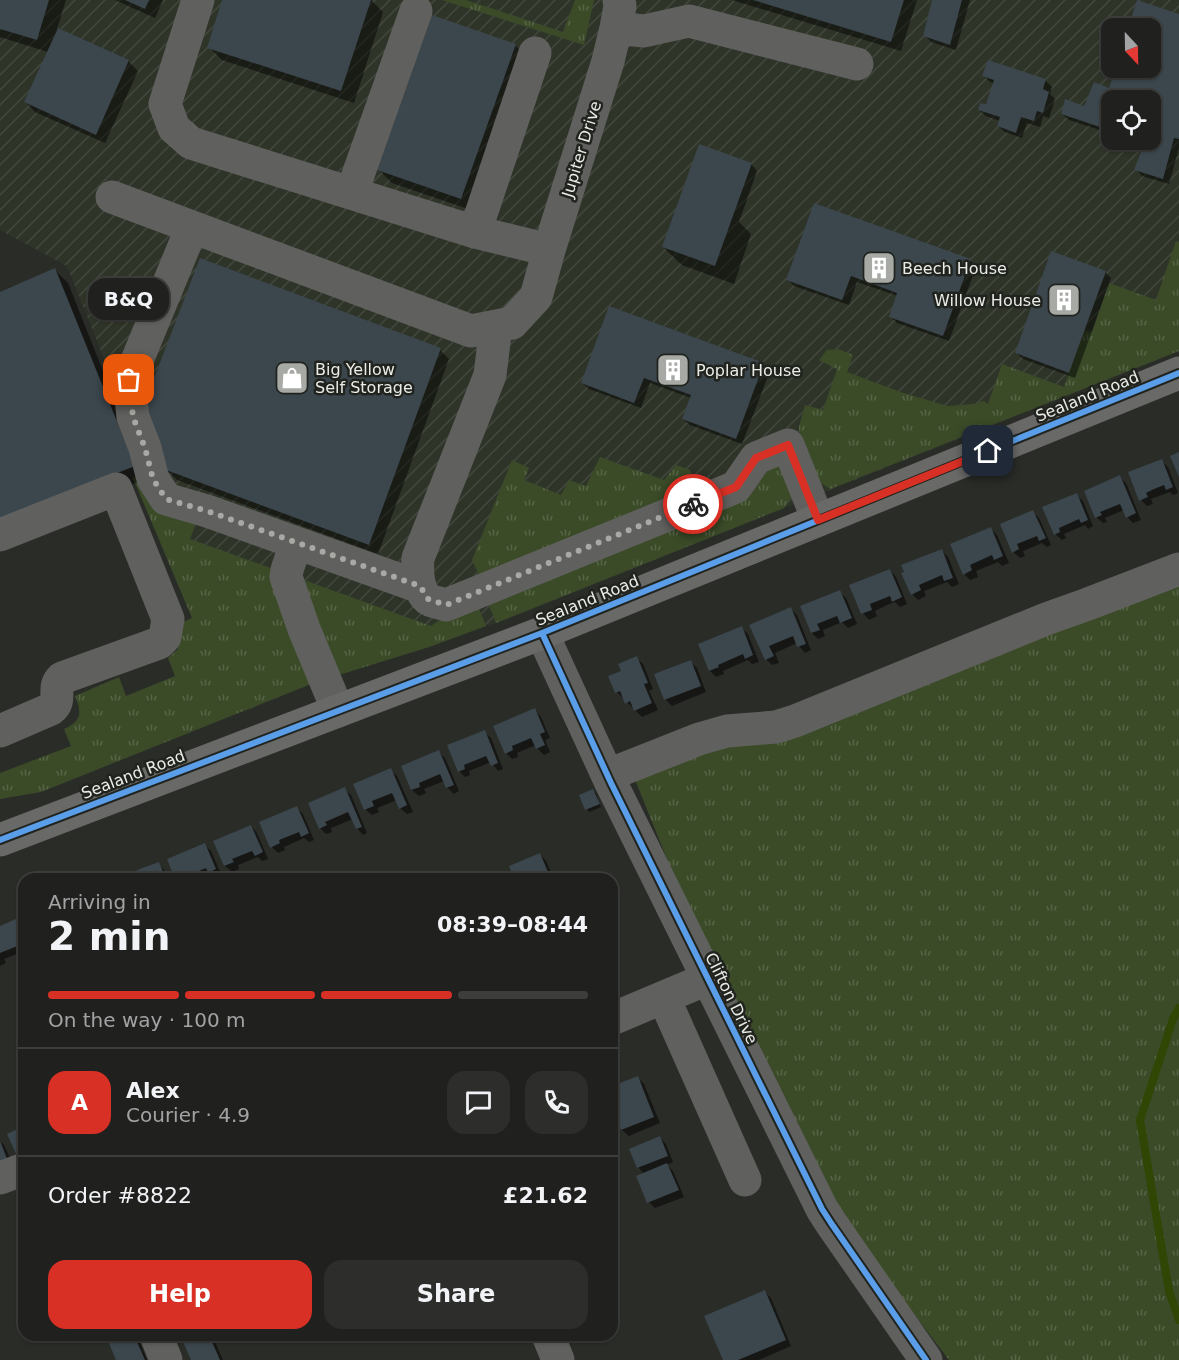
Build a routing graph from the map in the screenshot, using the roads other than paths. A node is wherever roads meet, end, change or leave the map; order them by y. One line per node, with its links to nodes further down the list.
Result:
1 (198, 0): 6 (street)
2 (416, 11): 6 (street)
3 (617, 14): 5 (street); 10 (street, Jupiter Drive)
4 (535, 53): 9 (street)
5 (857, 64)
6 (352, 192): 9 (street)
7 (112, 197): 8 (street)
8 (192, 227): 11 (street); 15 (street)
9 (475, 232): 10 (street)
10 (549, 250): 11 (street, Jupiter Drive)
11 (496, 326): 17 (street)
12 (1179, 373): 13 (main road, Sealand Road)
13 (818, 520): 17 (street); 18 (main road, Sealand Road)
14 (0, 535): 20 (street)
15 (296, 543): 17 (street); 19 (street)
16 (1179, 568): 21 (street)
17 (420, 586)
18 (542, 633): 19 (main road, Sealand Road); 21 (street, Clifton Drive)
19 (338, 711): 22 (main road, Sealand Road)
20 (0, 731)
21 (608, 775): 23 (street, Clifton Drive)
22 (0, 840)
23 (707, 979): 24 (street); 33 (street, Clifton Drive)
24 (664, 998): 25 (street); 28 (street)
25 (618, 1017)
26 (18, 1171): 27 (street)
27 (0, 1178)
28 (745, 1180)
29 (158, 1341): 31 (street)
30 (550, 1341): 32 (street)
31 (166, 1360)
32 (558, 1360)
33 (926, 1360)

